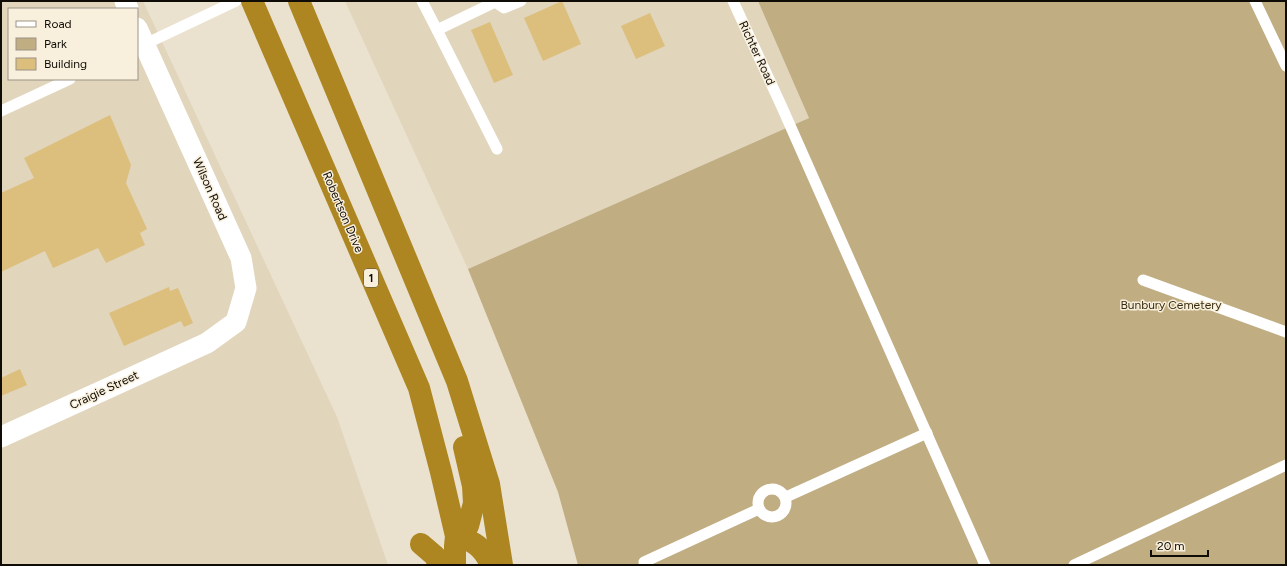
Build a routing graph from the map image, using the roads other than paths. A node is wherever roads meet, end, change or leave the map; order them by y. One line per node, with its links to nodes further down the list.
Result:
1 (236, 1): 10 (lane)
2 (252, 1): 24 (highway, Robertson Drive / 1)
3 (299, 1): 15 (highway)
4 (422, 1): 9 (lane)
5 (521, 1): 8 (lane)
6 (733, 1): 19 (lane, Richter Road)
7 (1255, 1): 11 (lane)
8 (494, 2): 9 (lane)
9 (437, 30): 14 (lane)
10 (139, 40): 18 (street, Wilson Road)
11 (1286, 66)
12 (68, 80): 13 (lane)
13 (1, 111)
14 (497, 150)
15 (410, 268): 24 (highway); 30 (highway)
16 (1143, 280): 17 (lane)
17 (1286, 332)
18 (207, 343): 20 (street, Craigie Street)
19 (927, 434): 22 (lane); 31 (lane, Richter Road)
20 (1, 437)
21 (1286, 465): 32 (lane)
22 (786, 497): 23 (lane); 23 (lane)
23 (759, 509): 26 (lane)
24 (456, 536): 28 (highway, Robertson Drive / 1); 29 (highway)
25 (421, 544): 27 (highway)
26 (644, 562)
27 (439, 565)
28 (455, 565)
29 (491, 565)
30 (502, 565)
31 (986, 565)
32 (1074, 565)

